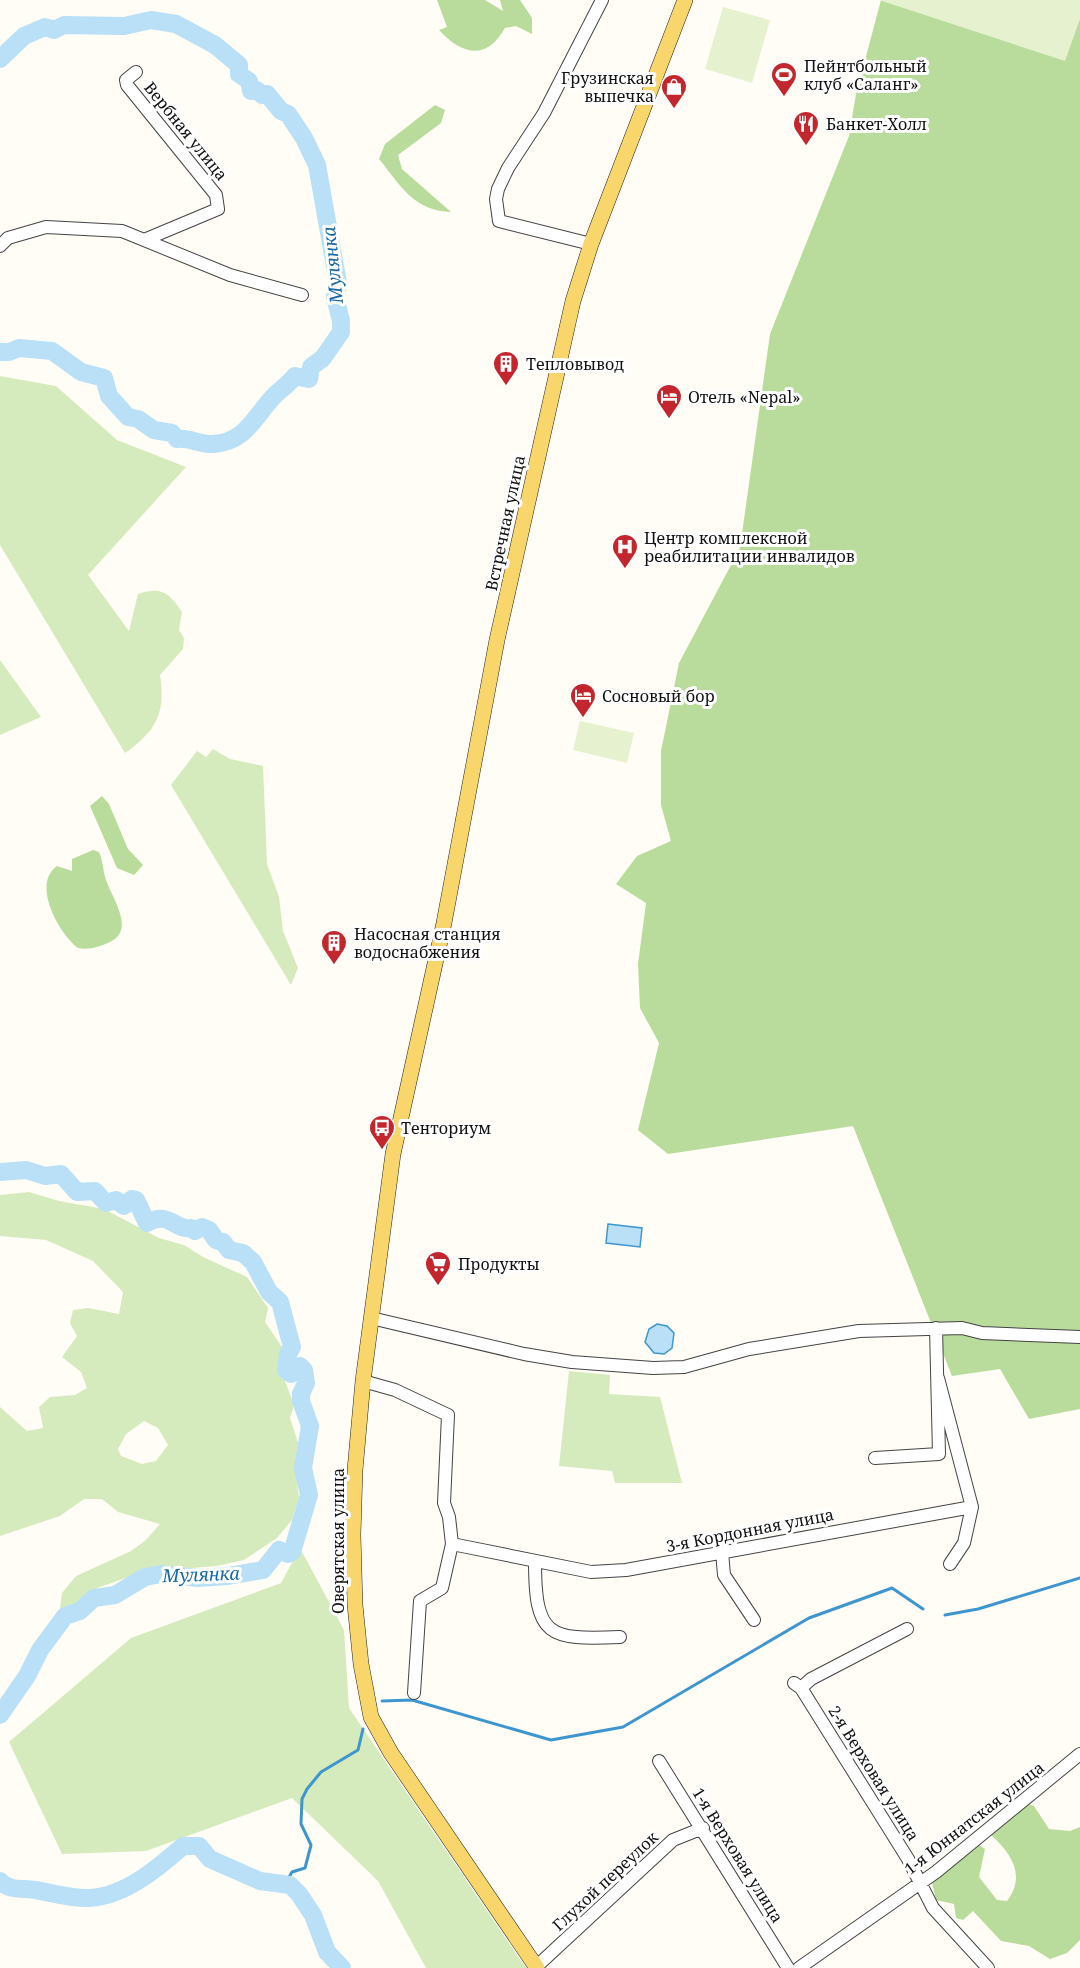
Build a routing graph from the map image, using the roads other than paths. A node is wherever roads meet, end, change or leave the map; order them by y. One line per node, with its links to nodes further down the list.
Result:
1 (602, 0): 5 (street)
2 (685, 0): 5 (main road, Встречная улица)
3 (136, 72): 4 (street, Вербная улица)
4 (144, 240): 6 (street); 7 (street)
5 (591, 244): 8 (main road, Встречная улица)
6 (0, 246)
7 (302, 295)
8 (411, 1067): 9 (main road, Оверятская улица)
9 (371, 1318): 10 (street); 13 (main road, Оверятская улица)
10 (936, 1328): 11 (street); 12 (street)
11 (1080, 1337)
12 (938, 1378): 14 (street); 15 (street)
13 (363, 1381): 16 (street); 28 (main road, Оверятская улица)
14 (875, 1458)
15 (972, 1507): 17 (street, 3-я Кордонная улица); 19 (street)
16 (452, 1544): 18 (street, 3-я Кордонная улица); 23 (street)
17 (722, 1552): 18 (street, 3-я Кордонная улица); 20 (street)
18 (535, 1561): 22 (street)
19 (950, 1564)
20 (754, 1620)
21 (907, 1629): 27 (street, 2-я Верховая улица)
22 (620, 1637)
23 (414, 1693)
24 (1080, 1754): 27 (street, 1-я Юннатская улица)
25 (659, 1761): 26 (street, 1-я Верховая улица)
26 (703, 1828): 28 (street, Глухой переулок); 29 (street, 1-я Верховая улица)
27 (919, 1883): 30 (street, 1-я Юннатская улица); 31 (street, 2-я Верховая улица)
28 (537, 1968)
29 (788, 1968)
30 (799, 1968)
31 (988, 1968)

